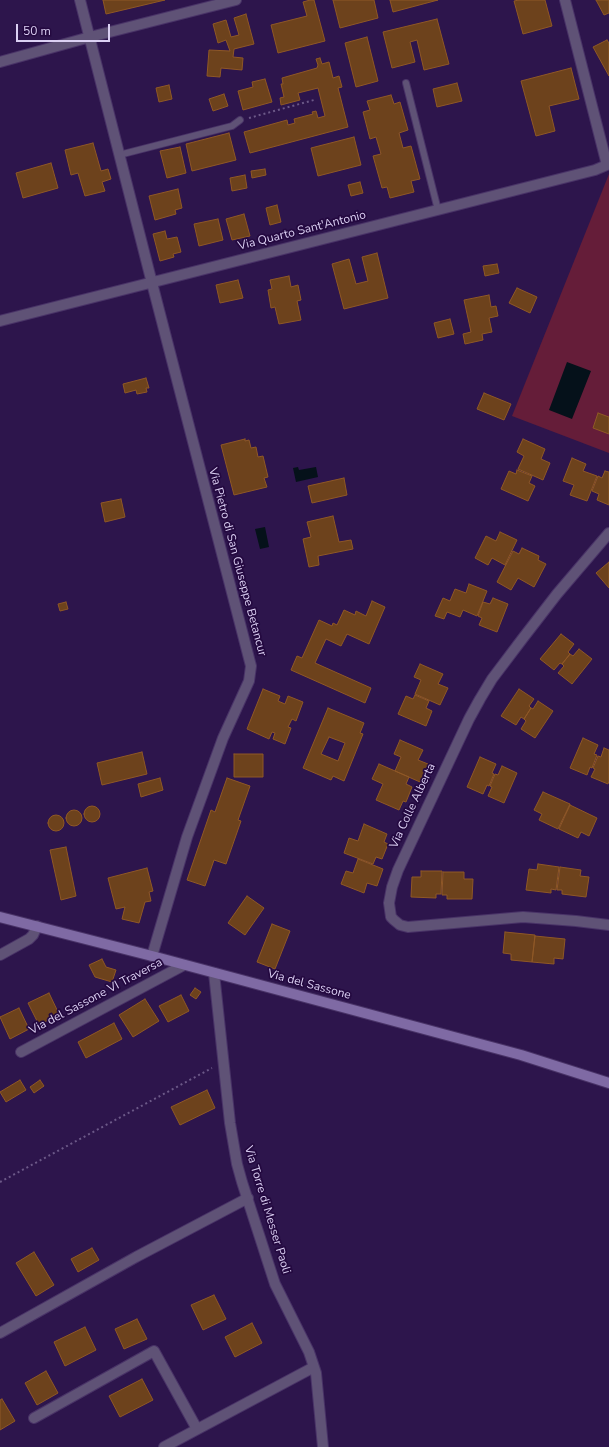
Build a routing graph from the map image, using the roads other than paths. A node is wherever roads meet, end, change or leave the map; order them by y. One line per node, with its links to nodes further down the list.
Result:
1 (80, 0): 5 (street, Via Pietro di San Giuseppe Betancur)
2 (236, 0): 4 (street)
3 (565, 0): 10 (street)
4 (208, 4): 5 (street)
5 (90, 37): 6 (street); 9 (street, Via Pietro di San Giuseppe Betancur)
6 (0, 62)
7 (406, 83): 11 (lane)
8 (240, 120): 9 (lane)
9 (120, 155): 12 (street, Via Pietro di San Giuseppe Betancur)
10 (608, 165): 11 (street, Via Quarto Sant'Antonio)
11 (438, 210): 12 (street, Via Quarto Sant'Antonio)
12 (152, 283): 13 (street, Via Quarto Sant'Antonio); 19 (street, Via Pietro di San Giuseppe Betancur)
13 (0, 321)
14 (609, 533): 16 (street, Via Colle Alberta)
15 (0, 917): 17 (main road, Via del Sassone)
16 (609, 925)
17 (37, 926): 18 (street); 19 (main road, Via del Sassone)
18 (0, 954)
19 (152, 956): 20 (main road, Via del Sassone)
20 (184, 964): 21 (main road, Via del Sassone); 22 (street, Via del Sassone VI Traversa)
21 (214, 973): 23 (main road, Via del Sassone); 24 (street, Via Torre di Messer Paoli)
22 (21, 1052)
23 (609, 1083)
24 (248, 1198): 25 (street); 26 (street, Via Torre di Messer Paoli)
25 (0, 1333)
26 (314, 1367): 28 (street); 30 (street, Via Torre di Messer Paoli)
27 (34, 1418): 28 (street)
28 (197, 1429): 29 (street)
29 (164, 1447)
30 (323, 1447)

